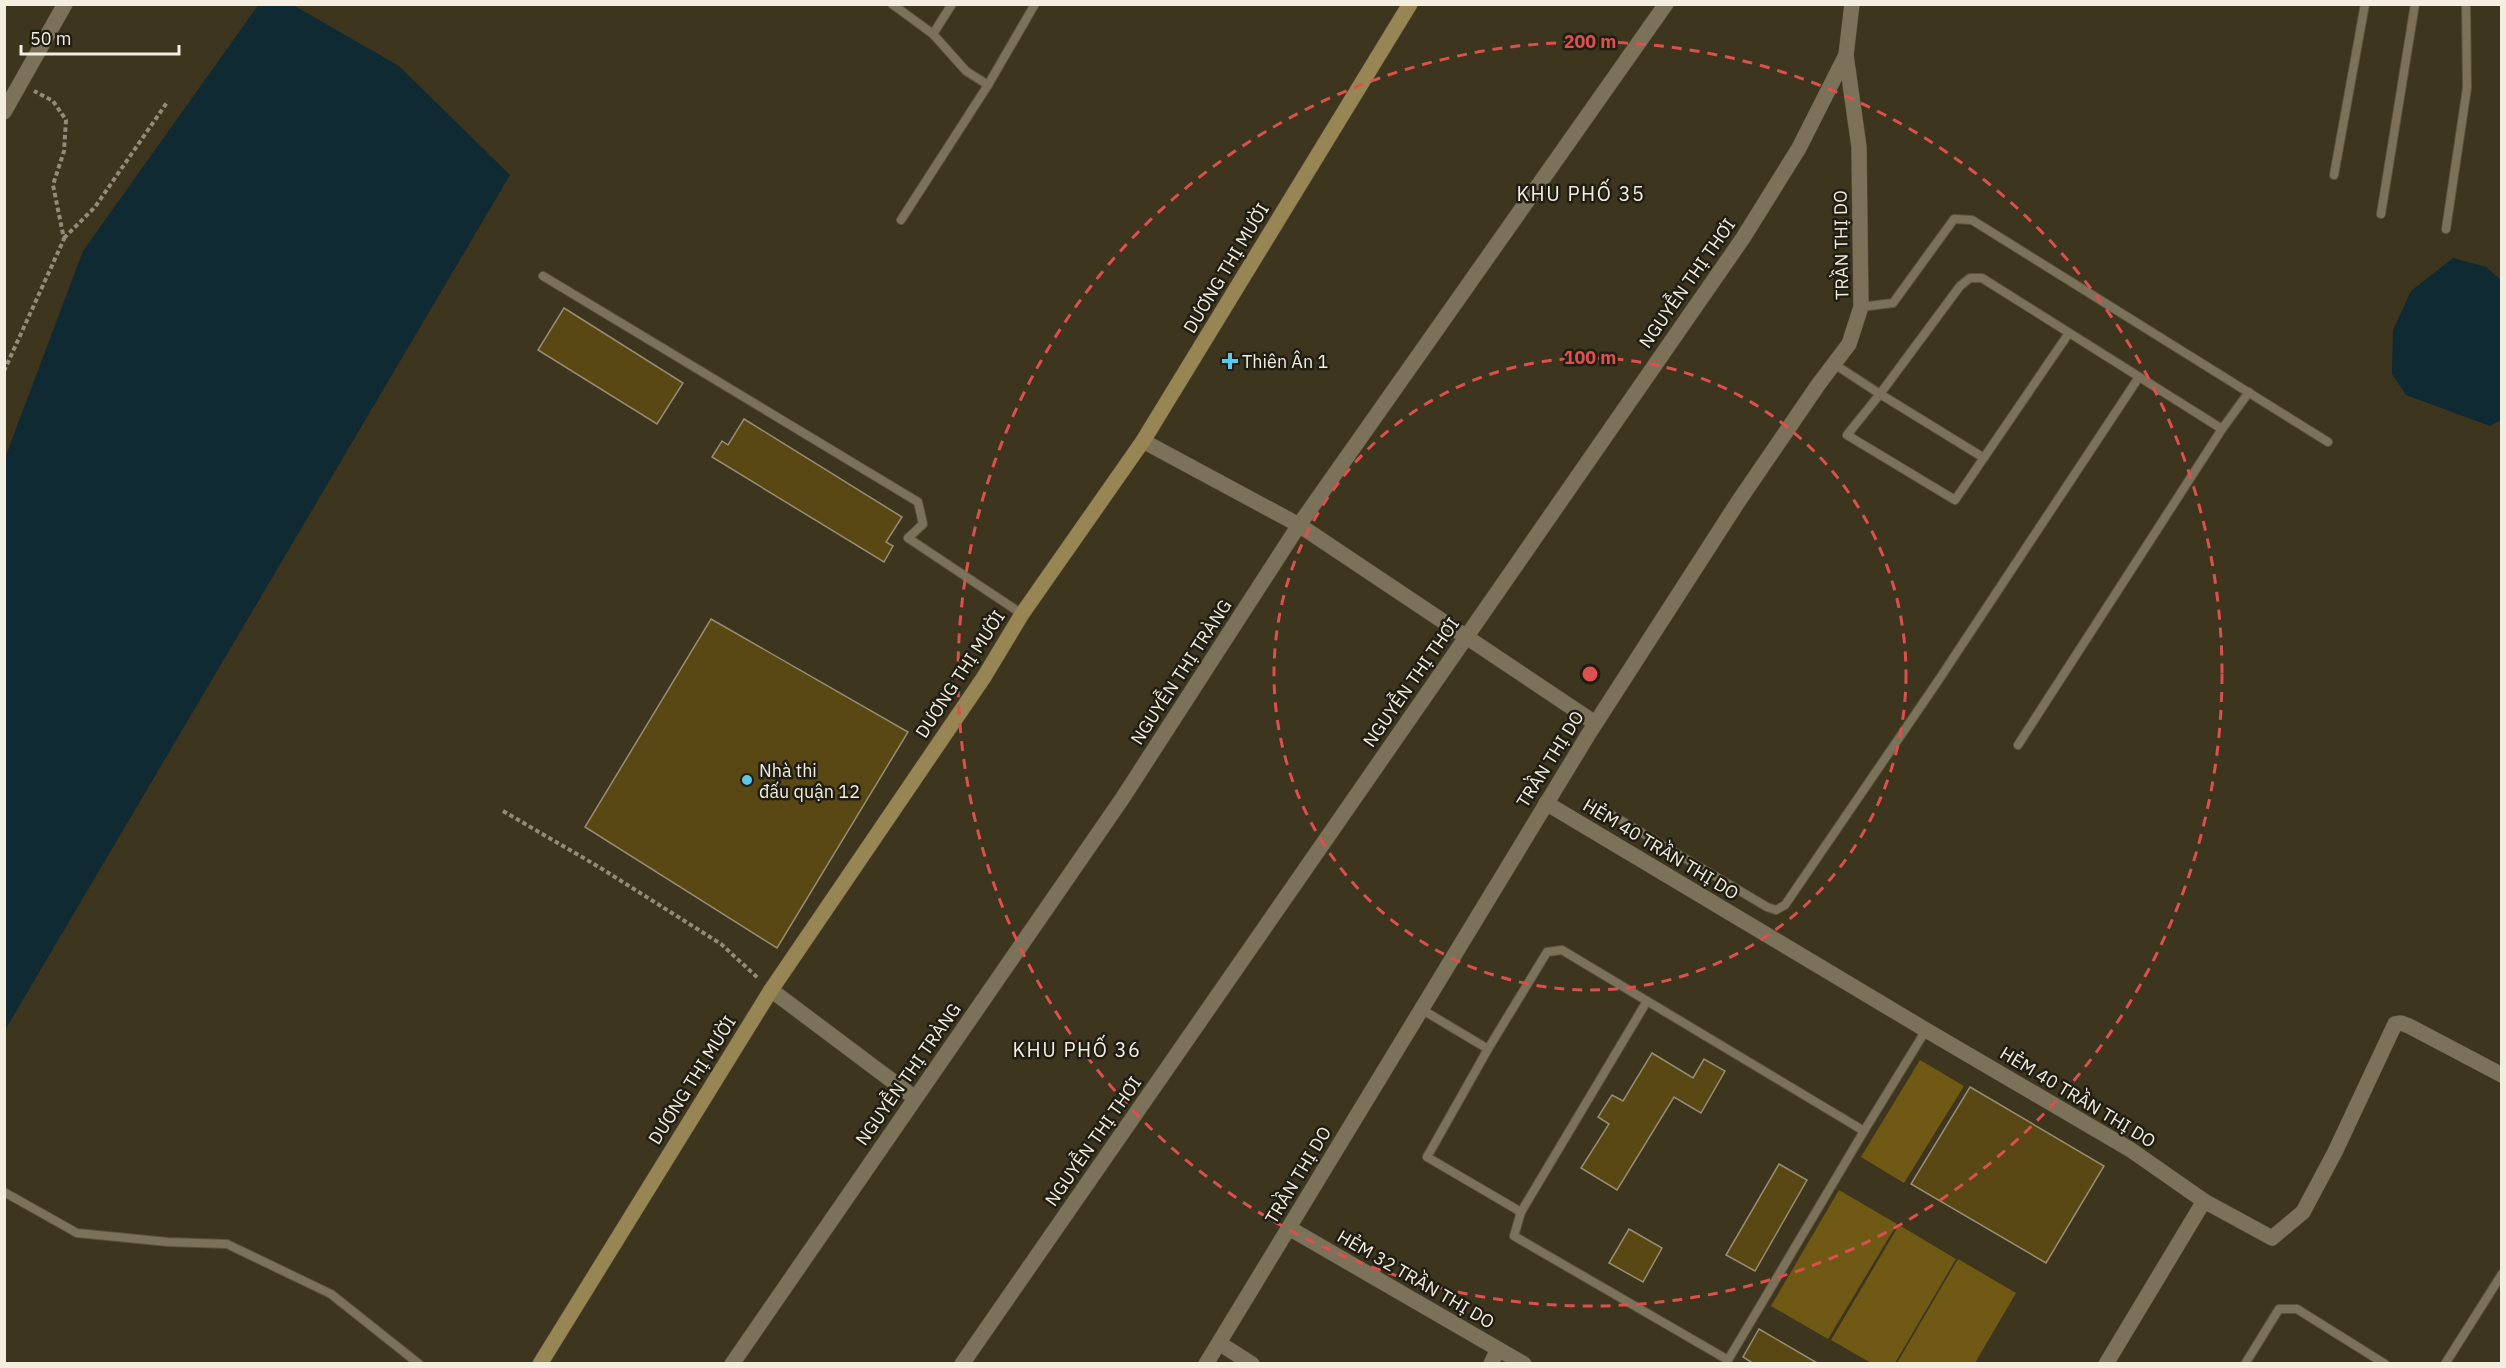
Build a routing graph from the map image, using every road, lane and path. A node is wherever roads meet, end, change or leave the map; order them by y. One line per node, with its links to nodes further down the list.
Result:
1 (64, 4): 13 (street)
2 (892, 4): 11 (lane)
3 (952, 4): 11 (lane)
4 (1035, 4): 14 (lane)
5 (1410, 4): 31 (street, DƯƠNG THỊ MƯỜI)
6 (1666, 4): 34 (street, NGUYỄN THỊ TRÀNG)
7 (1852, 4): 12 (street, NGUYỄN THỊ THƠI)
8 (2365, 4): 17 (lane)
9 (2415, 4): 18 (lane)
10 (2466, 4): 20 (lane)
11 (933, 34): 14 (lane)
12 (1846, 55): 23 (street, TRẦN THỊ DO); 36 (street, NGUYỄN THỊ THƠI)
13 (21, 84): 16 (street); 21 (path)
14 (988, 85): 19 (lane)
15 (168, 101): 21 (path)
16 (4, 112)
17 (2334, 175)
18 (2380, 214)
19 (901, 220)
20 (2446, 229)
21 (64, 239): 26 (path)
22 (543, 276): 35 (lane)
23 (1861, 307): 25 (street, TRẦN THỊ DO); 28 (lane)
24 (2069, 333): 27 (lane); 29 (lane); 33 (lane)
25 (1834, 364): 29 (lane); 37 (street, TRẦN THỊ DO)
26 (4, 371)
27 (2139, 377): 30 (lane); 39 (lane)
28 (2248, 392): 30 (lane); 32 (lane)
29 (1880, 394): 33 (lane); 33 (lane)
30 (2222, 429): 38 (lane)
31 (1143, 441): 34 (street); 35 (street, DƯƠNG THỊ MƯỜI)
32 (2328, 442)
33 (1984, 458)
34 (1299, 525): 36 (street); 48 (street, NGUYỄN THỊ TRÀNG)
35 (1022, 614): 42 (street, DƯƠNG THỊ MƯỜI)
36 (1467, 635): 37 (street); 60 (street, NGUYỄN THỊ THƠI)
37 (1595, 723): 40 (street, TRẦN THỊ DO)
38 (2018, 745)
39 (1590, 802)
40 (1546, 803): 44 (street, TRẦN THỊ DO); 45 (street, HẺM 40 TRẦN THỊ DO)
41 (503, 811): 42 (path)
42 (771, 990): 48 (street); 58 (street, DƯƠNG THỊ MƯỜI)
43 (1647, 1001): 46 (lane); 49 (lane); 52 (lane)
44 (1421, 1009): 46 (lane); 53 (street, TRẦN THỊ DO)
45 (1926, 1030): 49 (lane); 51 (street, HẺM 40 TRẦN THỊ DO)
46 (1488, 1048): 52 (lane)
47 (2502, 1075): 51 (street, HẺM 40 TRẦN THỊ DO)
48 (915, 1098): 59 (street, NGUYỄN THỊ TRÀNG)
49 (1864, 1131): 52 (lane)
50 (4, 1192): 57 (lane)
51 (2204, 1201): 65 (street)
52 (1521, 1212)
53 (1288, 1228): 55 (street, TRẦN THỊ DO); 56 (street, HẺM 32 TRẦN THỊ DO)
54 (2500, 1279): 68 (lane)
55 (1219, 1343): 61 (street, TRẦN THỊ DO); 62 (street)
56 (1498, 1349): 63 (street); 64 (street, HẺM 32 TRẦN THỊ DO)
57 (419, 1364)
58 (540, 1364)
59 (732, 1364)
60 (962, 1364)
61 (1206, 1364)
62 (1251, 1364)
63 (1491, 1364)
64 (1524, 1364)
65 (2106, 1364)
66 (2244, 1364): 67 (lane)
67 (2385, 1364)
68 (2445, 1364)

